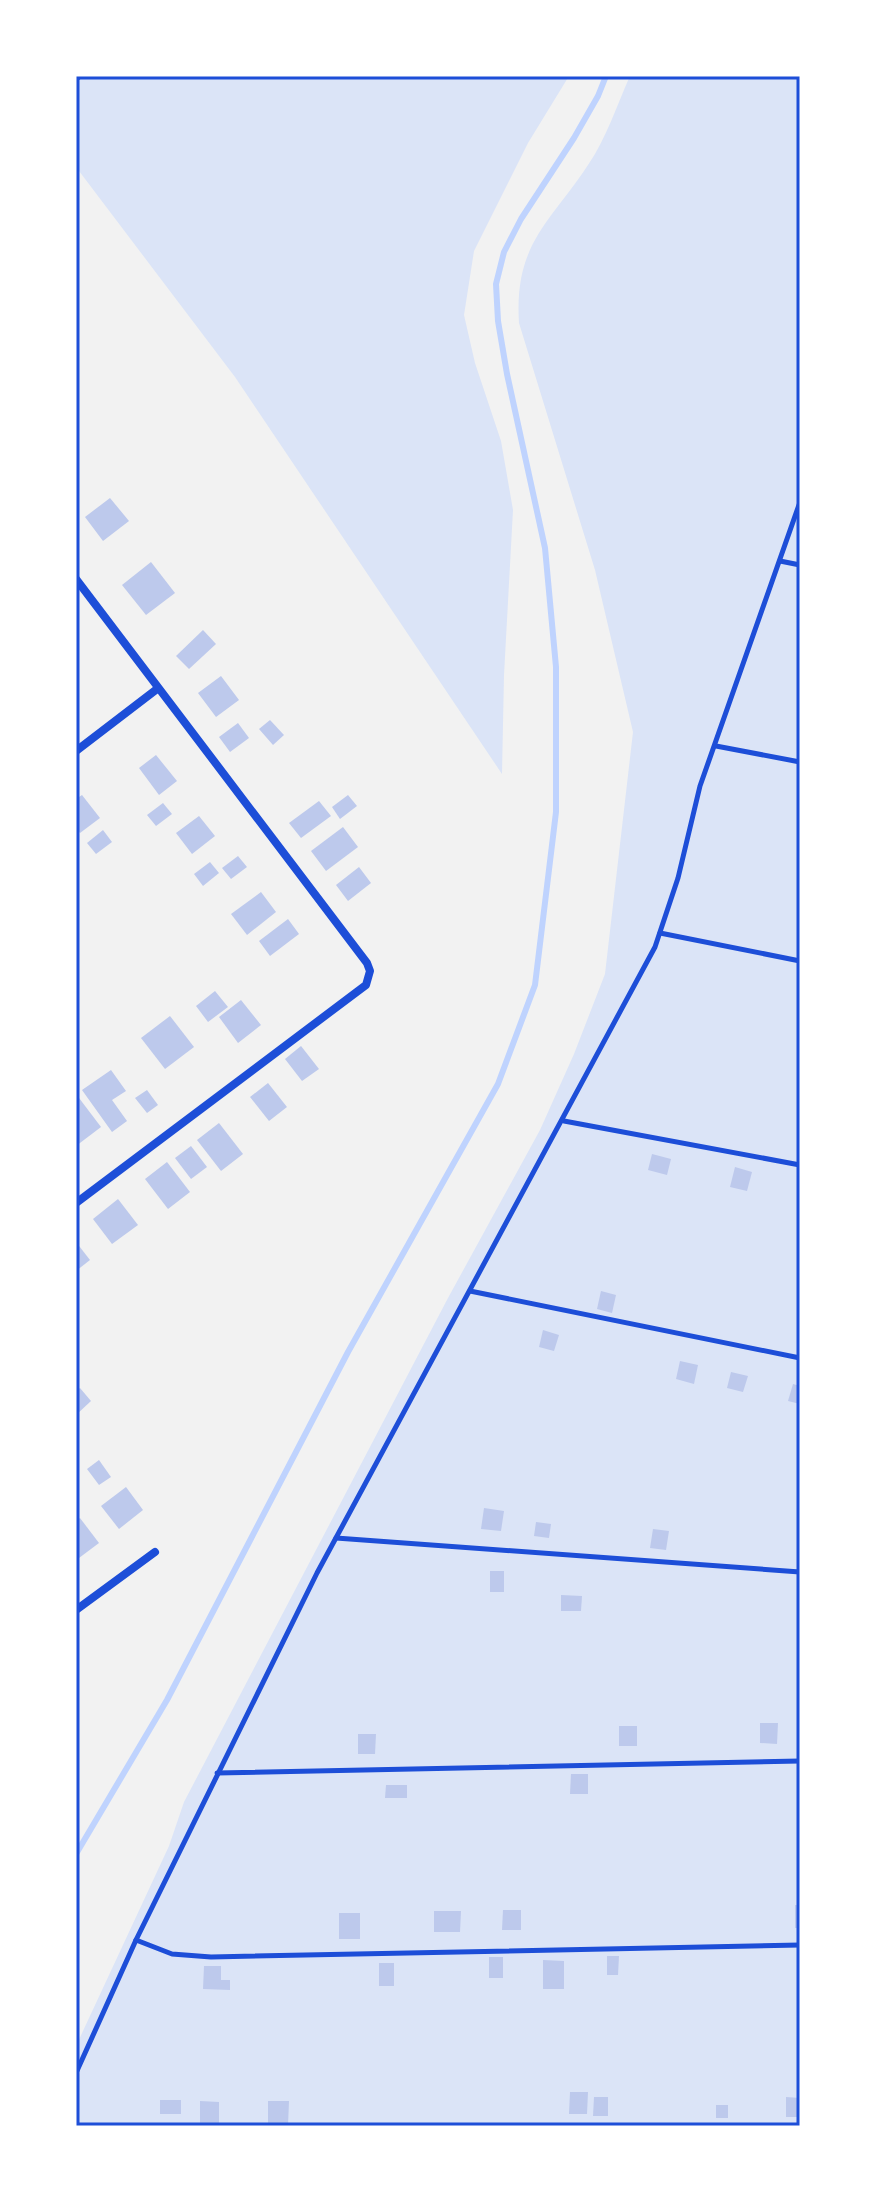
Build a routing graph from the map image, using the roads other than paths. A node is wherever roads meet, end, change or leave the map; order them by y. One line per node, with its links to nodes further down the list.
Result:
1 (800, 502): 2 (lane)
2 (780, 561): 3 (lane); 6 (lane)
3 (800, 565)
4 (76, 579): 5 (street)
5 (157, 689): 7 (street); 13 (street)
6 (716, 746): 8 (lane); 9 (lane)
7 (76, 751)
8 (800, 762)
9 (660, 933): 10 (lane); 11 (lane)
10 (800, 961)
11 (564, 1121): 12 (lane); 14 (lane)
12 (800, 1165)
13 (76, 1203)
14 (470, 1291): 15 (lane); 16 (lane)
15 (800, 1358)
16 (336, 1538): 18 (lane); 21 (lane)
17 (155, 1552): 19 (street)
18 (800, 1572)
19 (76, 1610)
20 (800, 1761): 21 (lane)
21 (217, 1773): 22 (lane)
22 (136, 1940): 23 (lane); 24 (lane)
23 (800, 1945)
24 (76, 2073)

